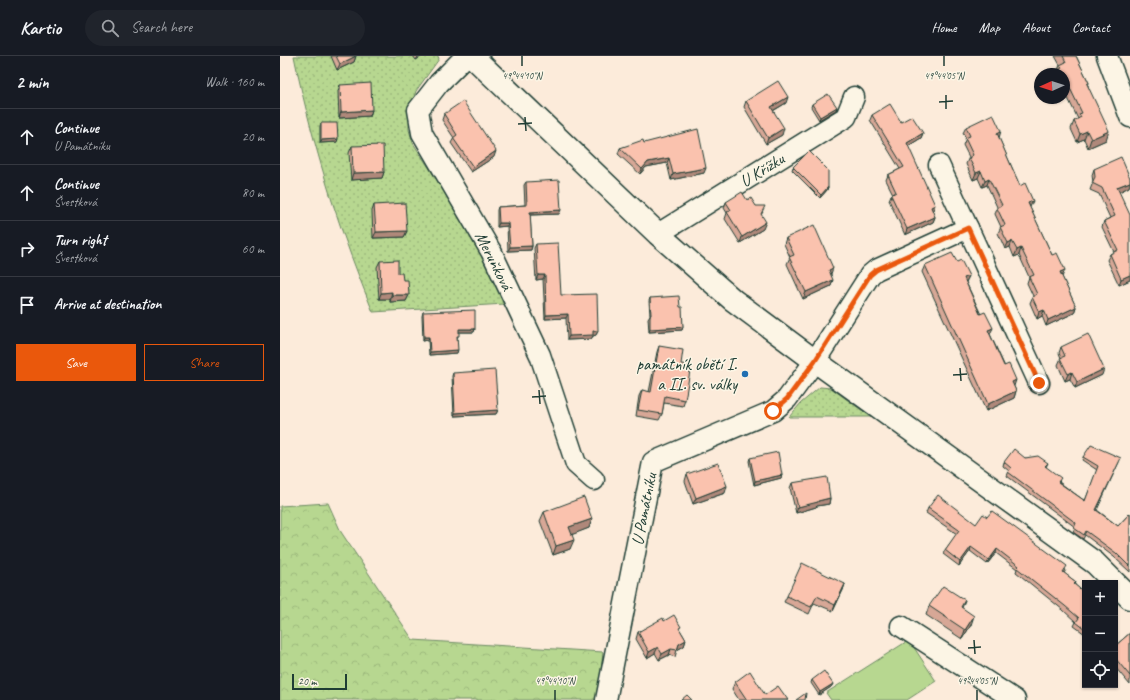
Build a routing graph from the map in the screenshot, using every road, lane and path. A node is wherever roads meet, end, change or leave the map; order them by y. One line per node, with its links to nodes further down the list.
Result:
1 (466, 56): 11 (street, Meruňková)
2 (472, 56): 8 (street)
3 (1108, 56): 5 (street)
4 (854, 97): 8 (street, U Křížku)
5 (1130, 117)
6 (939, 166): 7 (street)
7 (968, 228): 9 (street); 10 (street)
8 (658, 234): 9 (street)
9 (815, 361): 12 (street); 14 (street, U Památníku)
10 (1039, 383)
11 (594, 480)
12 (1130, 598)
13 (902, 626): 15 (street)
14 (606, 700)
15 (1015, 700)

